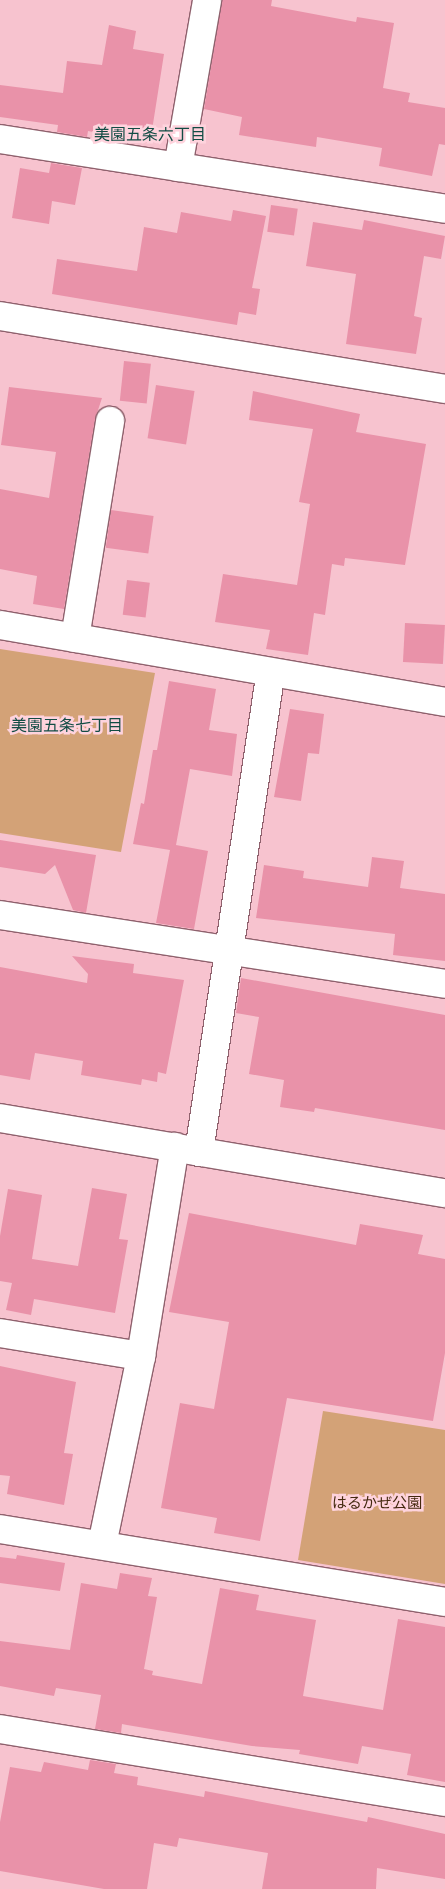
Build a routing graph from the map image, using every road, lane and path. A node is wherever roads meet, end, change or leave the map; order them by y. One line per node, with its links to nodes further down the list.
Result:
1 (207, 0): 3 (street)
2 (0, 139): 3 (street)
3 (178, 167): 4 (street)
4 (445, 209)
5 (0, 316): 6 (street)
6 (445, 389)
7 (110, 421): 9 (street)
8 (0, 625): 9 (street)
9 (75, 638): 10 (street)
10 (271, 672): 11 (street); 13 (street)
11 (445, 702)
12 (0, 915): 13 (street)
13 (229, 949): 14 (street); 16 (street)
14 (445, 984)
15 (0, 1118): 16 (street)
16 (187, 1149): 17 (street); 19 (street)
17 (445, 1194)
18 (0, 1333): 19 (street)
19 (141, 1356): 21 (street)
20 (0, 1528): 21 (street)
21 (102, 1545): 22 (street)
22 (445, 1602)
23 (0, 1729): 24 (street)
24 (445, 1802)

